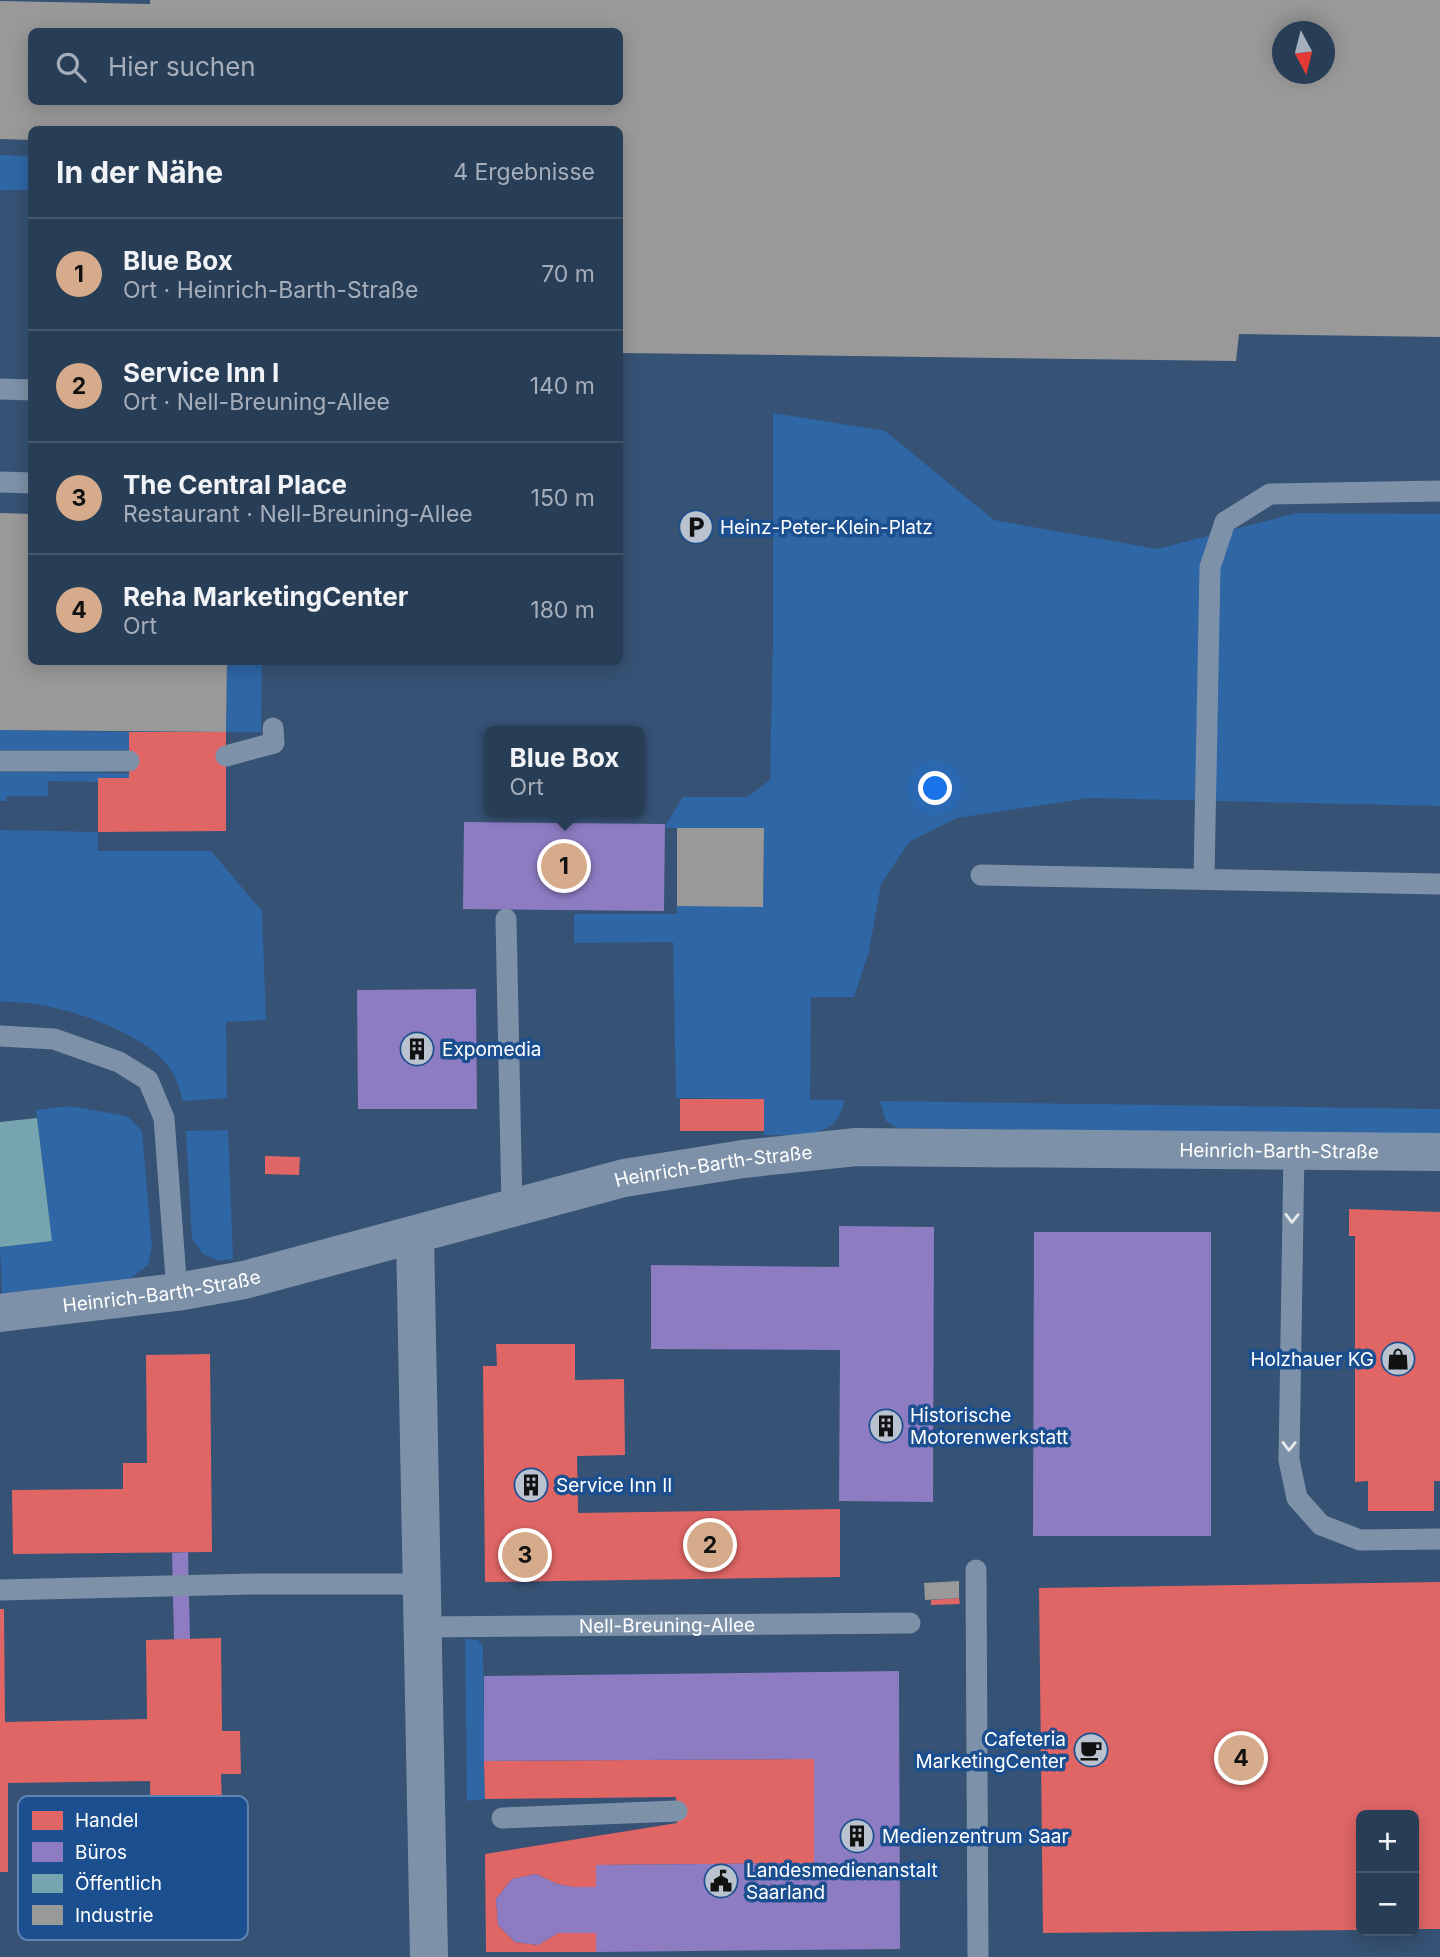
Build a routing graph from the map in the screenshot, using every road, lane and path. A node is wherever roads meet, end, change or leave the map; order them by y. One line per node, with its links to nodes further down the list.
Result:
1 (0, 388): 2 (lane)
2 (28, 390)
3 (0, 482): 4 (lane)
4 (28, 483)
5 (1440, 491): 11 (lane)
6 (274, 728): 7 (lane)
7 (226, 756)
8 (0, 761): 9 (lane)
9 (129, 761)
10 (981, 875): 11 (lane)
11 (1204, 878): 12 (lane)
12 (1440, 884)
13 (506, 919): 17 (lane)
14 (0, 1036): 19 (lane)
15 (1294, 1150): 16 (street, Heinrich-Barth-Straße); 17 (street, Heinrich-Barth-Straße); 21 (lane, one-way to 21)
16 (1440, 1152)
17 (512, 1208): 18 (street, Heinrich-Barth-Straße)
18 (415, 1235): 19 (street, Heinrich-Barth-Straße); 23 (street)
19 (177, 1292): 20 (street, Heinrich-Barth-Straße)
20 (0, 1313)
21 (1440, 1539)
22 (976, 1570): 30 (lane)
23 (420, 1584): 24 (lane); 26 (street)
24 (0, 1590)
25 (910, 1623): 26 (lane, Nell-Breuning-Allee)
26 (425, 1627): 29 (street)
27 (677, 1811): 28 (lane)
28 (502, 1818)
29 (429, 1957)
30 (978, 1957)

